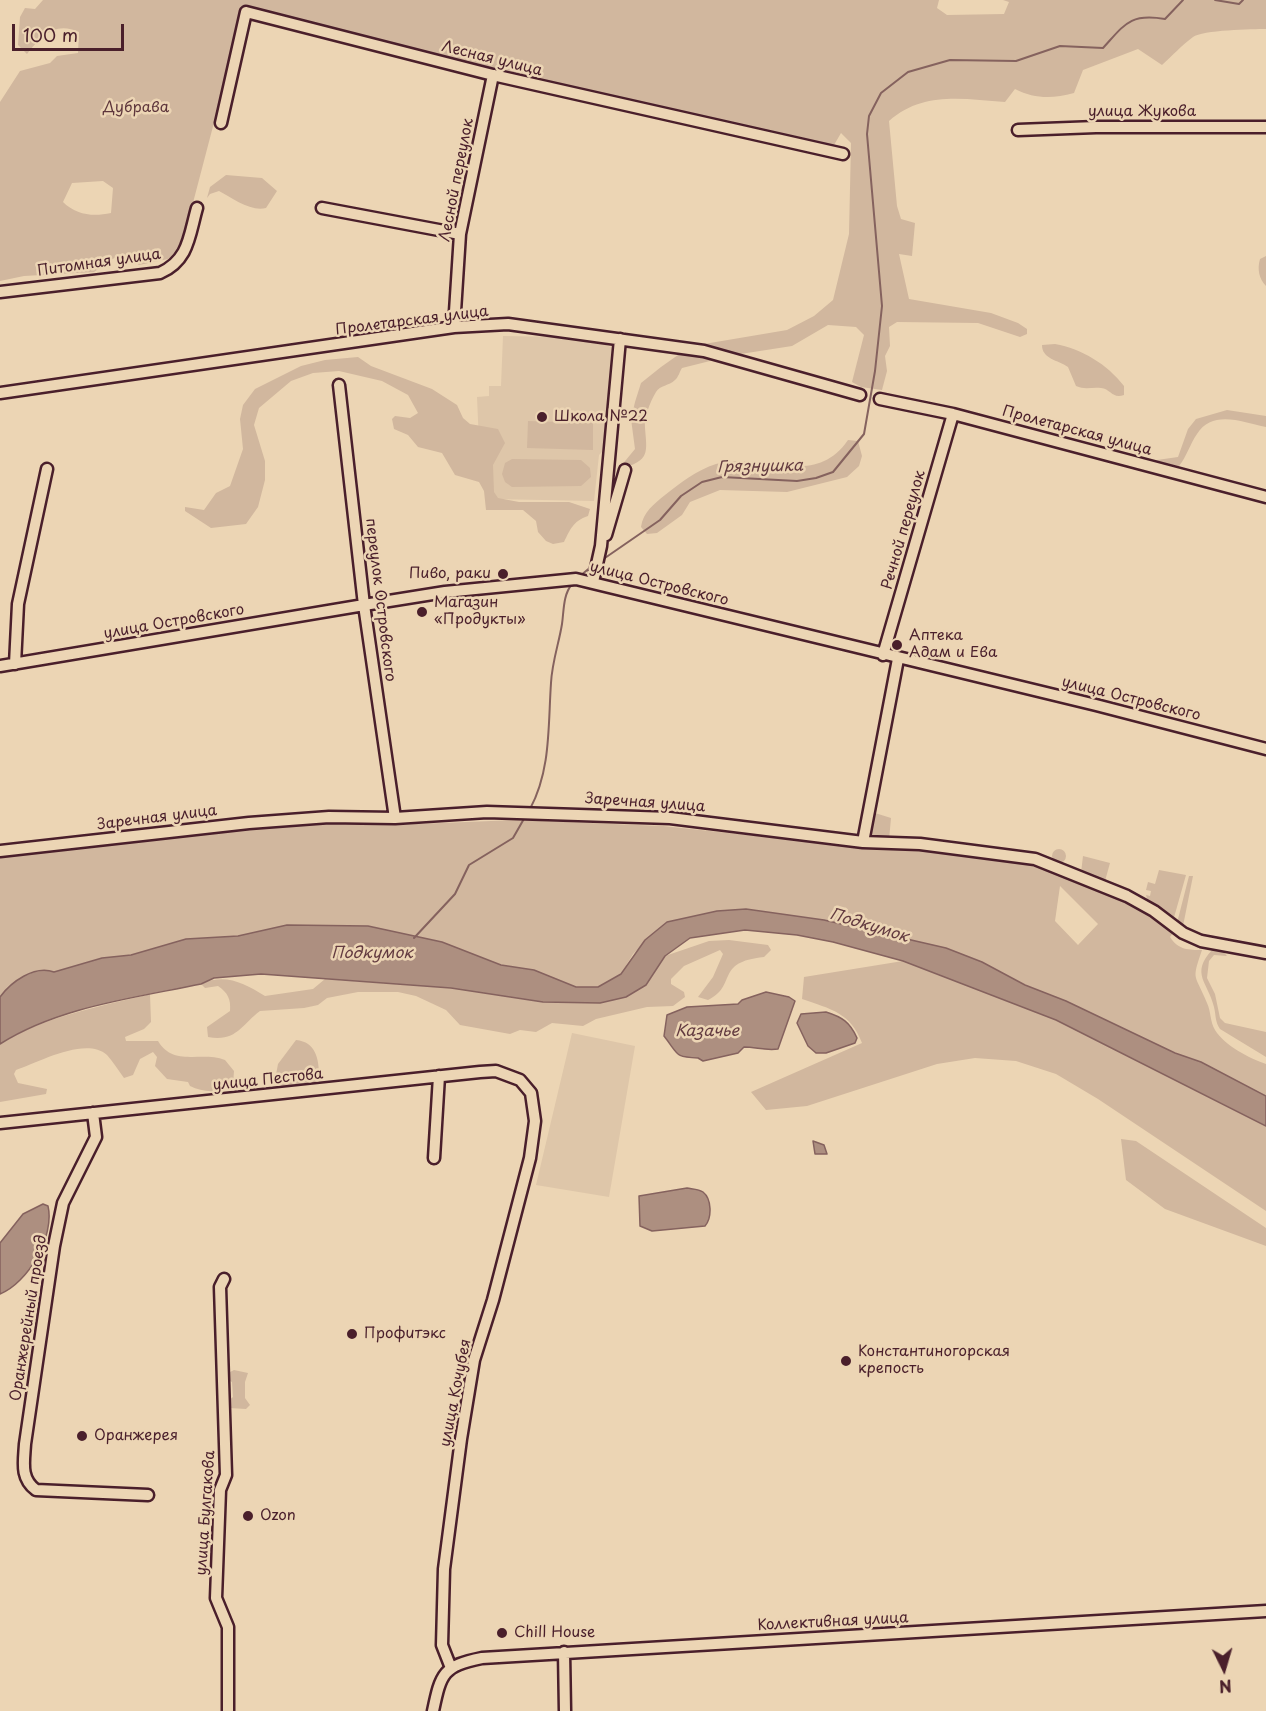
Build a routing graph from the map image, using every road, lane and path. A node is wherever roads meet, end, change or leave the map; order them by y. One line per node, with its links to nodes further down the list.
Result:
1 (249, 0): 2 (street)
2 (246, 12): 3 (street, Лесная улица); 4 (street)
3 (493, 75): 7 (street, Лесная улица); 10 (street, Лесной переулок)
4 (220, 123)
5 (1266, 128): 6 (street, улица Жукова)
6 (1018, 130)
7 (843, 154)
8 (197, 208): 11 (street, Питомная улица)
9 (322, 208): 10 (street)
10 (460, 234): 12 (street, Лесной переулок)
11 (0, 292)
12 (454, 327): 13 (street, Пролетарская улица); 15 (street, Пролетарская улица)
13 (620, 339): 16 (street, Пролетарская улица); 22 (street)
14 (339, 385): 24 (street, переулок Островского)
15 (0, 393)
16 (860, 395)
17 (880, 399): 18 (street, Пролетарская улица)
18 (953, 414): 21 (street, Пролетарская улица); 25 (street, Речной переулок)
19 (47, 470): 27 (street)
20 (625, 470): 22 (street)
21 (1266, 497)
22 (601, 546): 23 (street)
23 (590, 581): 24 (street, улица Островского); 25 (street, улица Островского)
24 (364, 604): 27 (street, улица Островского); 30 (street, переулок Островского)
25 (883, 655): 26 (street, улица Островского)
26 (898, 659): 29 (street, улица Островского); 31 (street)
27 (15, 664): 28 (street, улица Островского)
28 (0, 666)
29 (1266, 749)
30 (395, 818): 31 (street, Заречная улица); 32 (street, Заречная улица)
31 (863, 842): 33 (street, Заречная улица)
32 (0, 851)
33 (1266, 953)
34 (439, 1076): 35 (street, улица Пестова); 36 (street, улица Пестова); 38 (street)
35 (531, 1093): 43 (street, улица Кочубея)
36 (93, 1113): 37 (street, улица Пестова); 40 (street, Оранжерейный проезд)
37 (0, 1123)
38 (435, 1158)
39 (224, 1279): 44 (street, улица Булгакова)
40 (148, 1495)
41 (1266, 1611): 42 (street, Коллективная улица)
42 (564, 1652): 43 (street, Коллективная улица); 46 (street)
43 (451, 1668): 45 (street)
44 (228, 1711)
45 (433, 1711)
46 (565, 1711)

